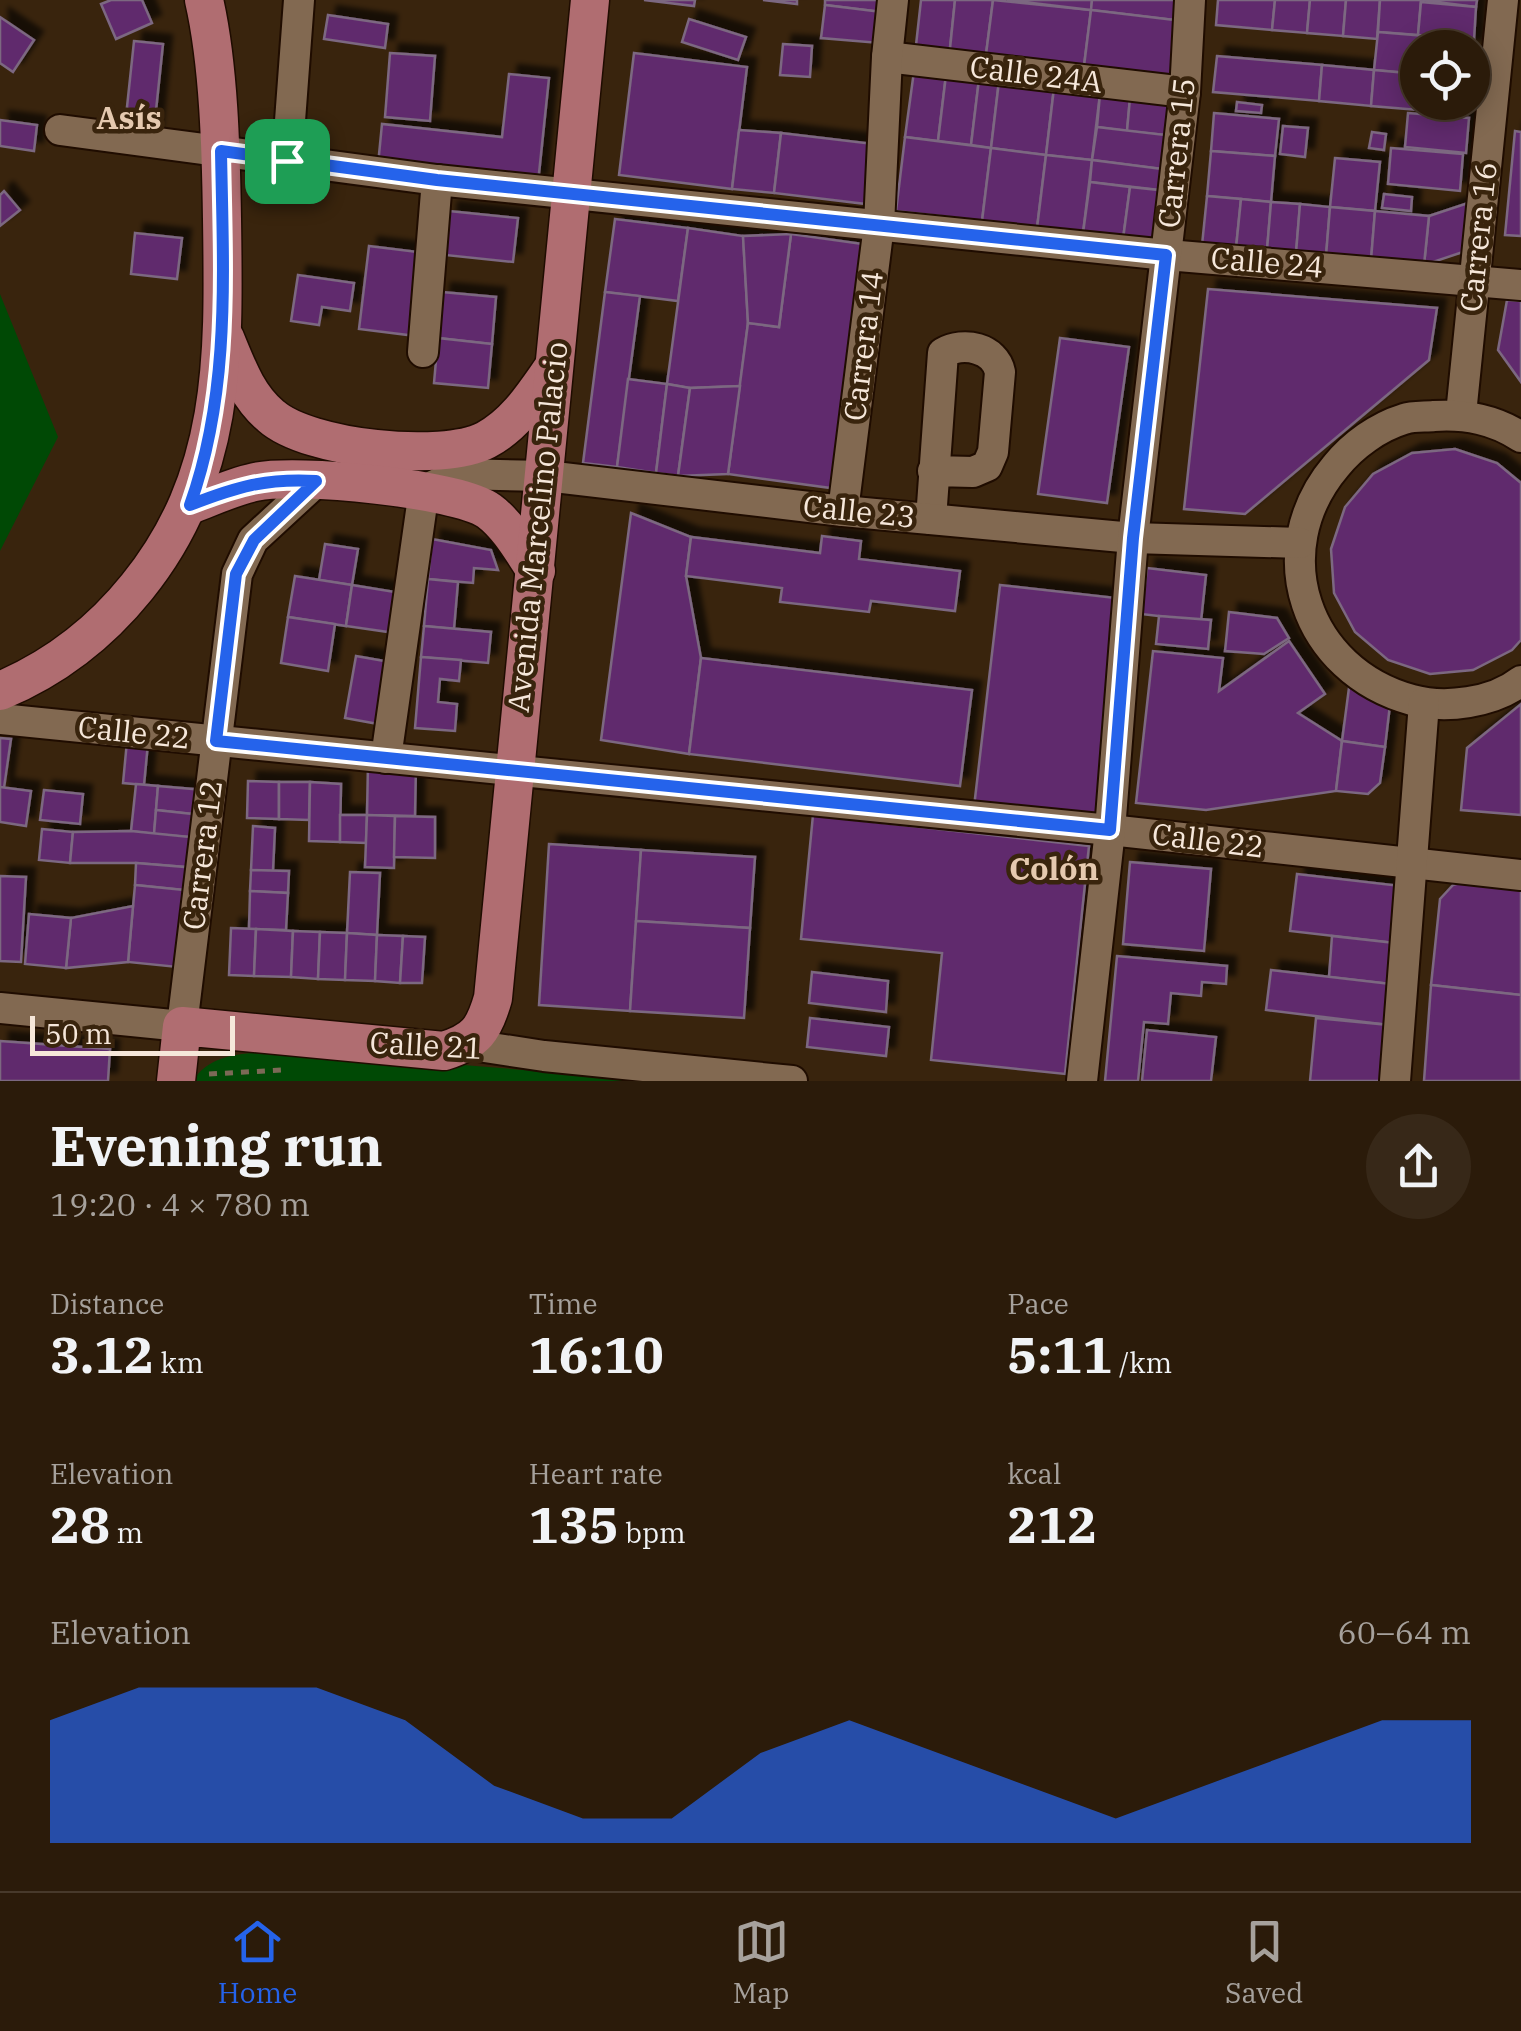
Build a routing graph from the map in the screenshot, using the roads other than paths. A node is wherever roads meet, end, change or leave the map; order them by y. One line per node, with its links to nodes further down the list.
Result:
1 (204, 0): 10 (main road)
2 (299, 0): 11 (street)
3 (590, 0): 13 (main road, Avenida Marcelino Palacio)
4 (893, 0): 7 (street, Carrera 14)
5 (1190, 0): 8 (street, Carrera 15)
6 (1503, 0): 16 (street, Carrera 16)
7 (887, 57): 8 (street, Calle 24A); 14 (street, Carrera 14)
8 (1185, 92): 15 (street, Carrera 15)
9 (60, 130): 10 (street, Calle 24)
10 (221, 151): 11 (street, Calle 24); 18 (main road)
11 (287, 161): 12 (street, Calle 24)
12 (437, 180): 13 (street, Calle 24); 19 (street)
13 (570, 194): 14 (street, Calle 24); 20 (main road, Avenida Marcelino Palacio)
14 (879, 225): 15 (street, Calle 24); 28 (street, Carrera 14)
15 (1166, 255): 16 (street, Calle 24); 30 (street, Carrera 15)
16 (1474, 282): 17 (street, Calle 24); 21 (street, Carrera 16)
17 (1521, 284)
18 (224, 336): 20 (main road); 27 (main road)
19 (423, 352)
20 (554, 366): 24 (main road, Avenida Marcelino Palacio)
21 (1461, 414): 22 (street); 31 (street)
22 (1521, 437)
23 (933, 470): 29 (street)
24 (546, 476): 26 (street, Calle 23); 28 (street, Calle 23); 32 (main road, Avenida Marcelino Palacio)
25 (316, 481): 26 (main road); 27 (main road); 37 (street, Carrera 12)
26 (424, 490): 32 (main road); 38 (street)
27 (190, 505): 34 (main road)
28 (843, 511): 29 (street, Calle 23)
29 (930, 519): 30 (street, Calle 23)
30 (1133, 538): 31 (street, Calle 23); 40 (street, Carrera 15)
31 (1300, 543): 35 (street)
32 (536, 570): 39 (main road, Avenida Marcelino Palacio)
33 (1521, 681): 35 (street)
34 (0, 691)
35 (1424, 703): 41 (street)
36 (0, 719): 37 (street, Calle 22)
37 (216, 741): 38 (street, Calle 22); 44 (street, Carrera 12)
38 (386, 758): 39 (street, Calle 22)
39 (514, 770): 40 (street, Calle 22); 46 (main road, Avenida Marcelino Palacio)
40 (1110, 830): 41 (street, Calle 22); 49 (street, Carrera 15)
41 (1412, 864): 42 (street, Calle 22); 50 (street)
42 (1521, 875)
43 (0, 1008): 44 (street, Calle 21)
44 (182, 1026): 45 (main road, Calle 21); 47 (main road, Carrera 12)
45 (249, 1032): 46 (main road, Calle 21); 47 (main road)
46 (465, 1044): 48 (street, Calle 21)
47 (179, 1081)
48 (792, 1081)
49 (1082, 1081)
50 (1395, 1081)

